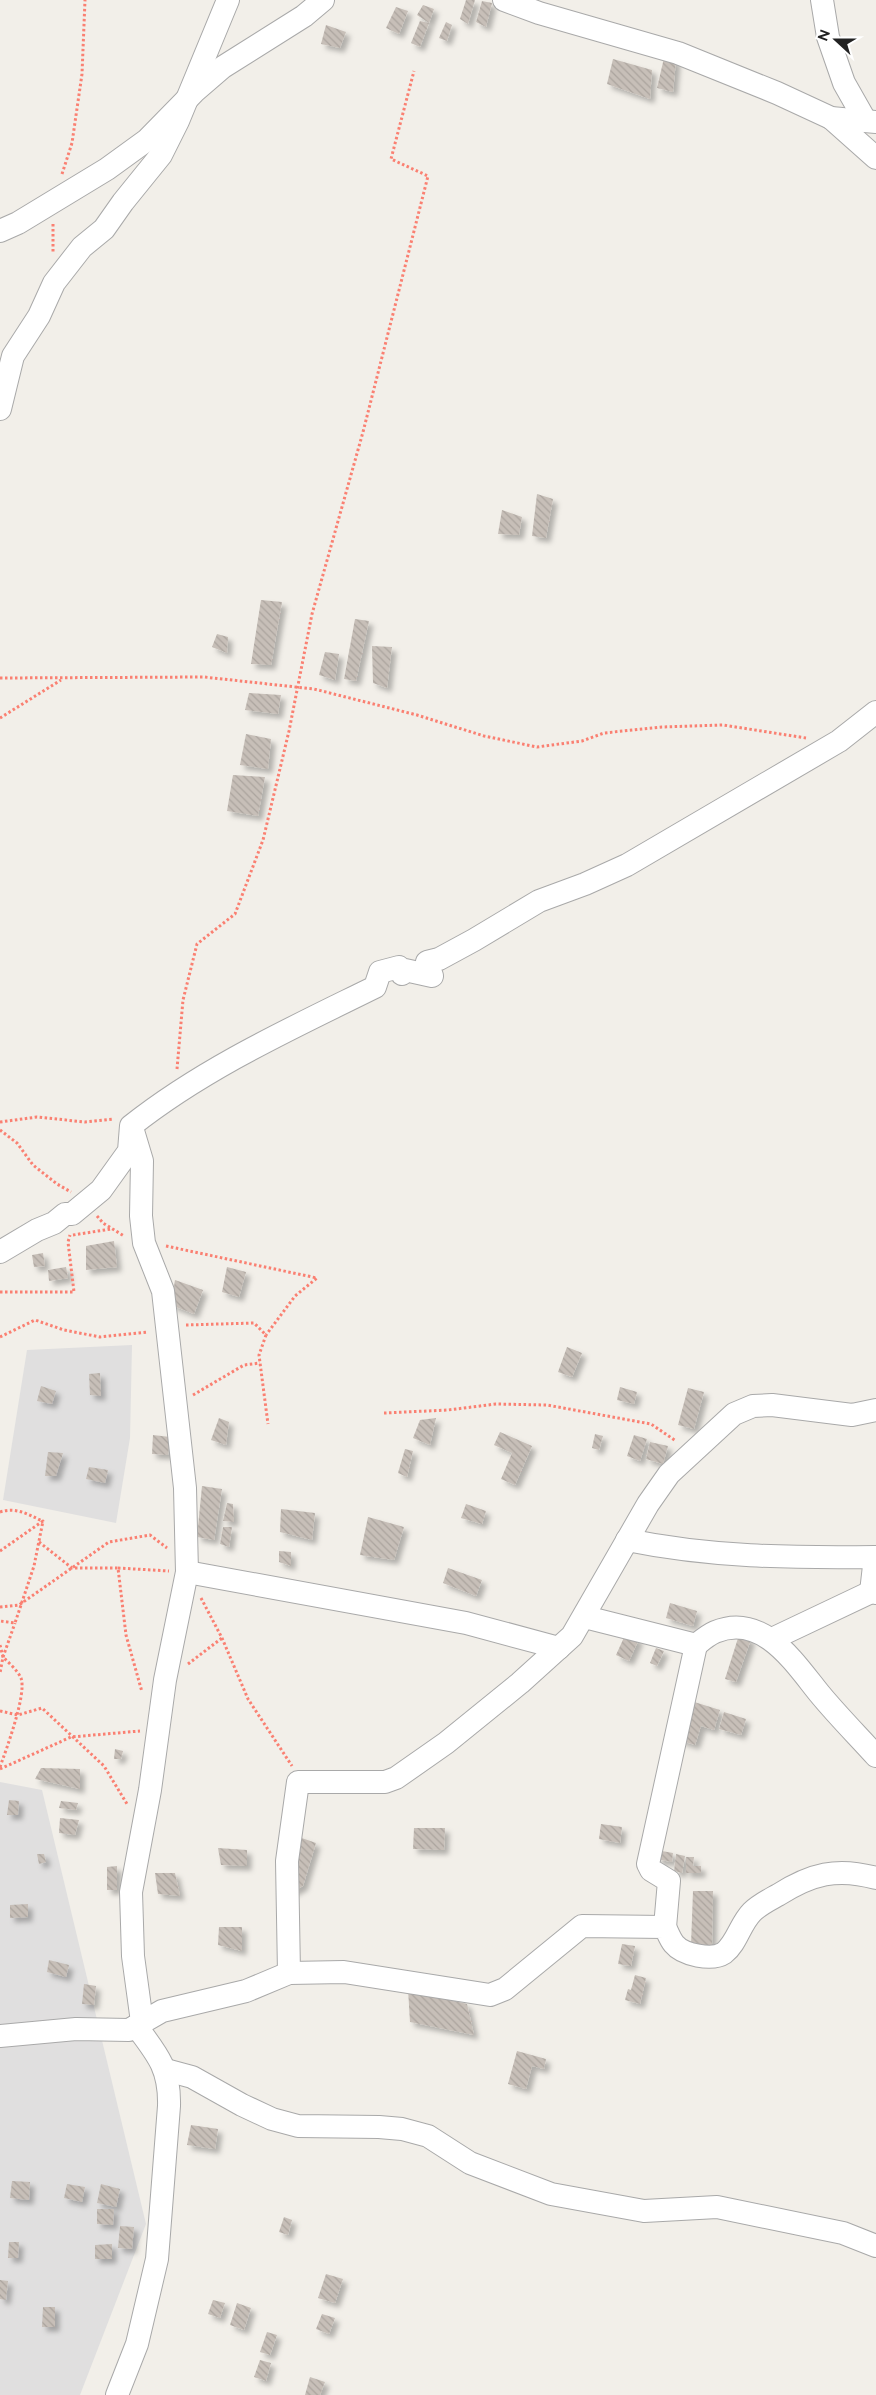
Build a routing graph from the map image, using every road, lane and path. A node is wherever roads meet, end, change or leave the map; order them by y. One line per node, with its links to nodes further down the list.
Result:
1 (85, 0): 11 (path)
2 (228, 0): 7 (street)
3 (323, 0): 7 (street)
4 (504, 0): 8 (street)
5 (822, 0): 9 (street)
6 (414, 71): 17 (path)
7 (184, 103): 11 (street); 13 (street)
8 (831, 118): 9 (street); 10 (street)
9 (870, 121)
10 (876, 158)
11 (53, 202): 12 (street); 13 (path)
12 (0, 231)
13 (54, 283): 14 (street)
14 (0, 408)
15 (0, 678): 16 (path)
16 (62, 679): 17 (path); 19 (path)
17 (298, 687): 20 (path); 21 (path)
18 (876, 712): 20 (street)
19 (0, 718)
20 (839, 741): 22 (street)
21 (176, 1078)
22 (138, 1120): 23 (path); 24 (street); 25 (street)
23 (0, 1122)
24 (80, 1207): 26 (street); 27 (path)
25 (144, 1242): 28 (street); 29 (path)
26 (0, 1252)
27 (0, 1292)
28 (166, 1330): 29 (path); 30 (path); 32 (street)
29 (266, 1335): 31 (path)
30 (0, 1336)
31 (260, 1363): 32 (path); 35 (path)
32 (175, 1405): 44 (street)
33 (876, 1410): 36 (street)
34 (384, 1413): 36 (path)
35 (268, 1424)
36 (692, 1452): 39 (street)
37 (0, 1512): 38 (path)
38 (43, 1521): 40 (path); 41 (path)
39 (627, 1540): 45 (street); 48 (street)
40 (39, 1542): 42 (path); 46 (path)
41 (0, 1551)
42 (72, 1568): 43 (path); 44 (path); 46 (path)
43 (118, 1568): 44 (path); 59 (path)
44 (187, 1572): 51 (path); 55 (street); 58 (street)
45 (873, 1593): 52 (street)
46 (20, 1605): 47 (path); 50 (path)
47 (0, 1607)
48 (584, 1617): 54 (street); 55 (street)
49 (0, 1621): 50 (path)
50 (15, 1624): 56 (path)
51 (222, 1638): 58 (path); 66 (path)
52 (772, 1640): 54 (street); 64 (street)
53 (0, 1645): 56 (path)
54 (696, 1645): 69 (street)
55 (559, 1648): 66 (street)
56 (4, 1657): 57 (path); 61 (path)
57 (0, 1673)
58 (165, 1680): 67 (street)
59 (144, 1699)
60 (0, 1711): 61 (path)
61 (18, 1715): 63 (path); 65 (path)
62 (148, 1730): 63 (path)
63 (71, 1737): 65 (path); 67 (path)
64 (876, 1756)
65 (0, 1768)
66 (298, 1782): 70 (street)
67 (143, 1830): 71 (street)
68 (876, 1878): 69 (street)
69 (665, 1927): 70 (street)
70 (289, 1973): 71 (street)
71 (139, 2024): 72 (street); 73 (street)
72 (0, 2036)
73 (166, 2070): 74 (street); 75 (street)
74 (876, 2246)
75 (117, 2395)

